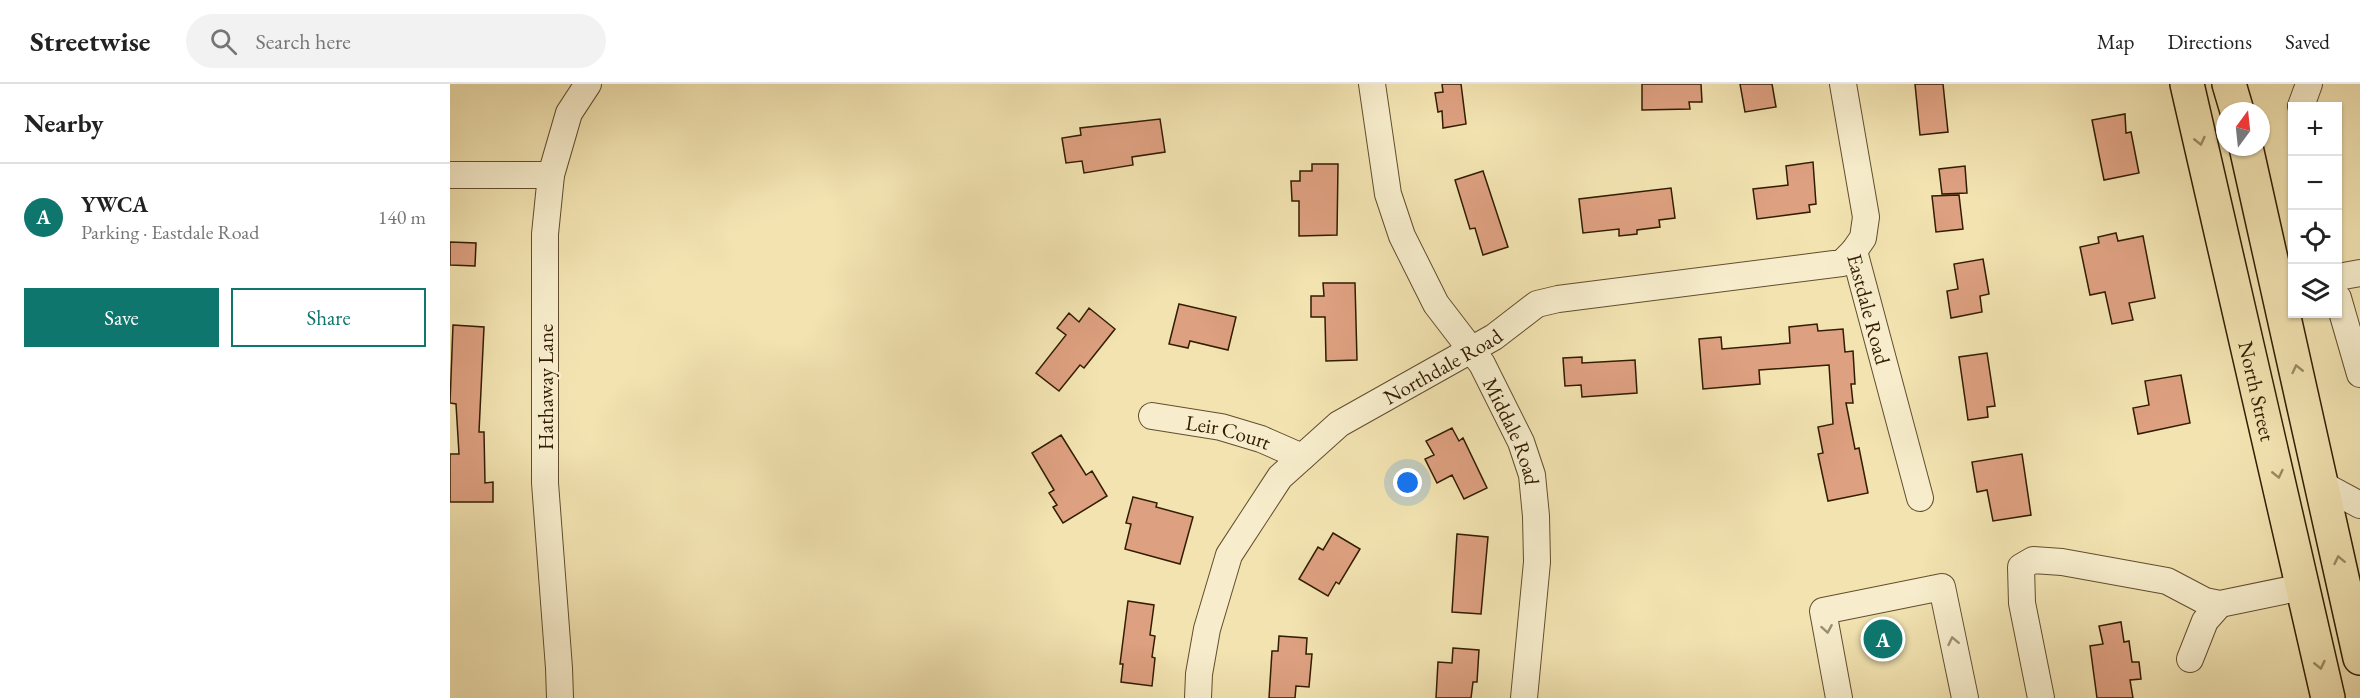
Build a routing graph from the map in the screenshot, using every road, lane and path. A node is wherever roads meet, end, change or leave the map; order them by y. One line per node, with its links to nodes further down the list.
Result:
1 (588, 84): 11 (street, Hathaway Lane)
2 (1372, 84): 16 (street, Middale Road)
3 (1843, 84): 12 (street, Eastdale Road)
4 (2187, 84): 23 (main road, North Street, one-way to 23)
5 (2229, 84): 7 (main road)
6 (2309, 84): 8 (street)
7 (2234, 102)
8 (2302, 102)
9 (2248, 156): 20 (main road, North Street, one-way to 9)
10 (450, 175): 11 (street)
11 (551, 175): 27 (street, Hathaway Lane)
12 (1854, 251): 16 (street, Northdale Road); 21 (street, Eastdale Road)
13 (2360, 273): 14 (street)
14 (2342, 276)
15 (2342, 315): 17 (street)
16 (1471, 350): 19 (street, Northdale Road); 29 (street, Middale Road)
17 (2360, 374)
18 (1152, 416): 19 (street, Leir Court)
19 (1302, 457): 28 (street, Northdale Road)
20 (2323, 485): 22 (street); 25 (main road, North Street, one-way to 20)
21 (1920, 498)
22 (2360, 505)
23 (2302, 587): 24 (street); 33 (main road, North Street, one-way to 33)
24 (2220, 604): 26 (street); 32 (street)
25 (2360, 658)
26 (2190, 659)
27 (560, 698)
28 (1198, 698)
29 (1524, 698)
30 (1839, 698): 31 (street, one-way to 30)
31 (1965, 698)
32 (2041, 698)
33 (2328, 698)

